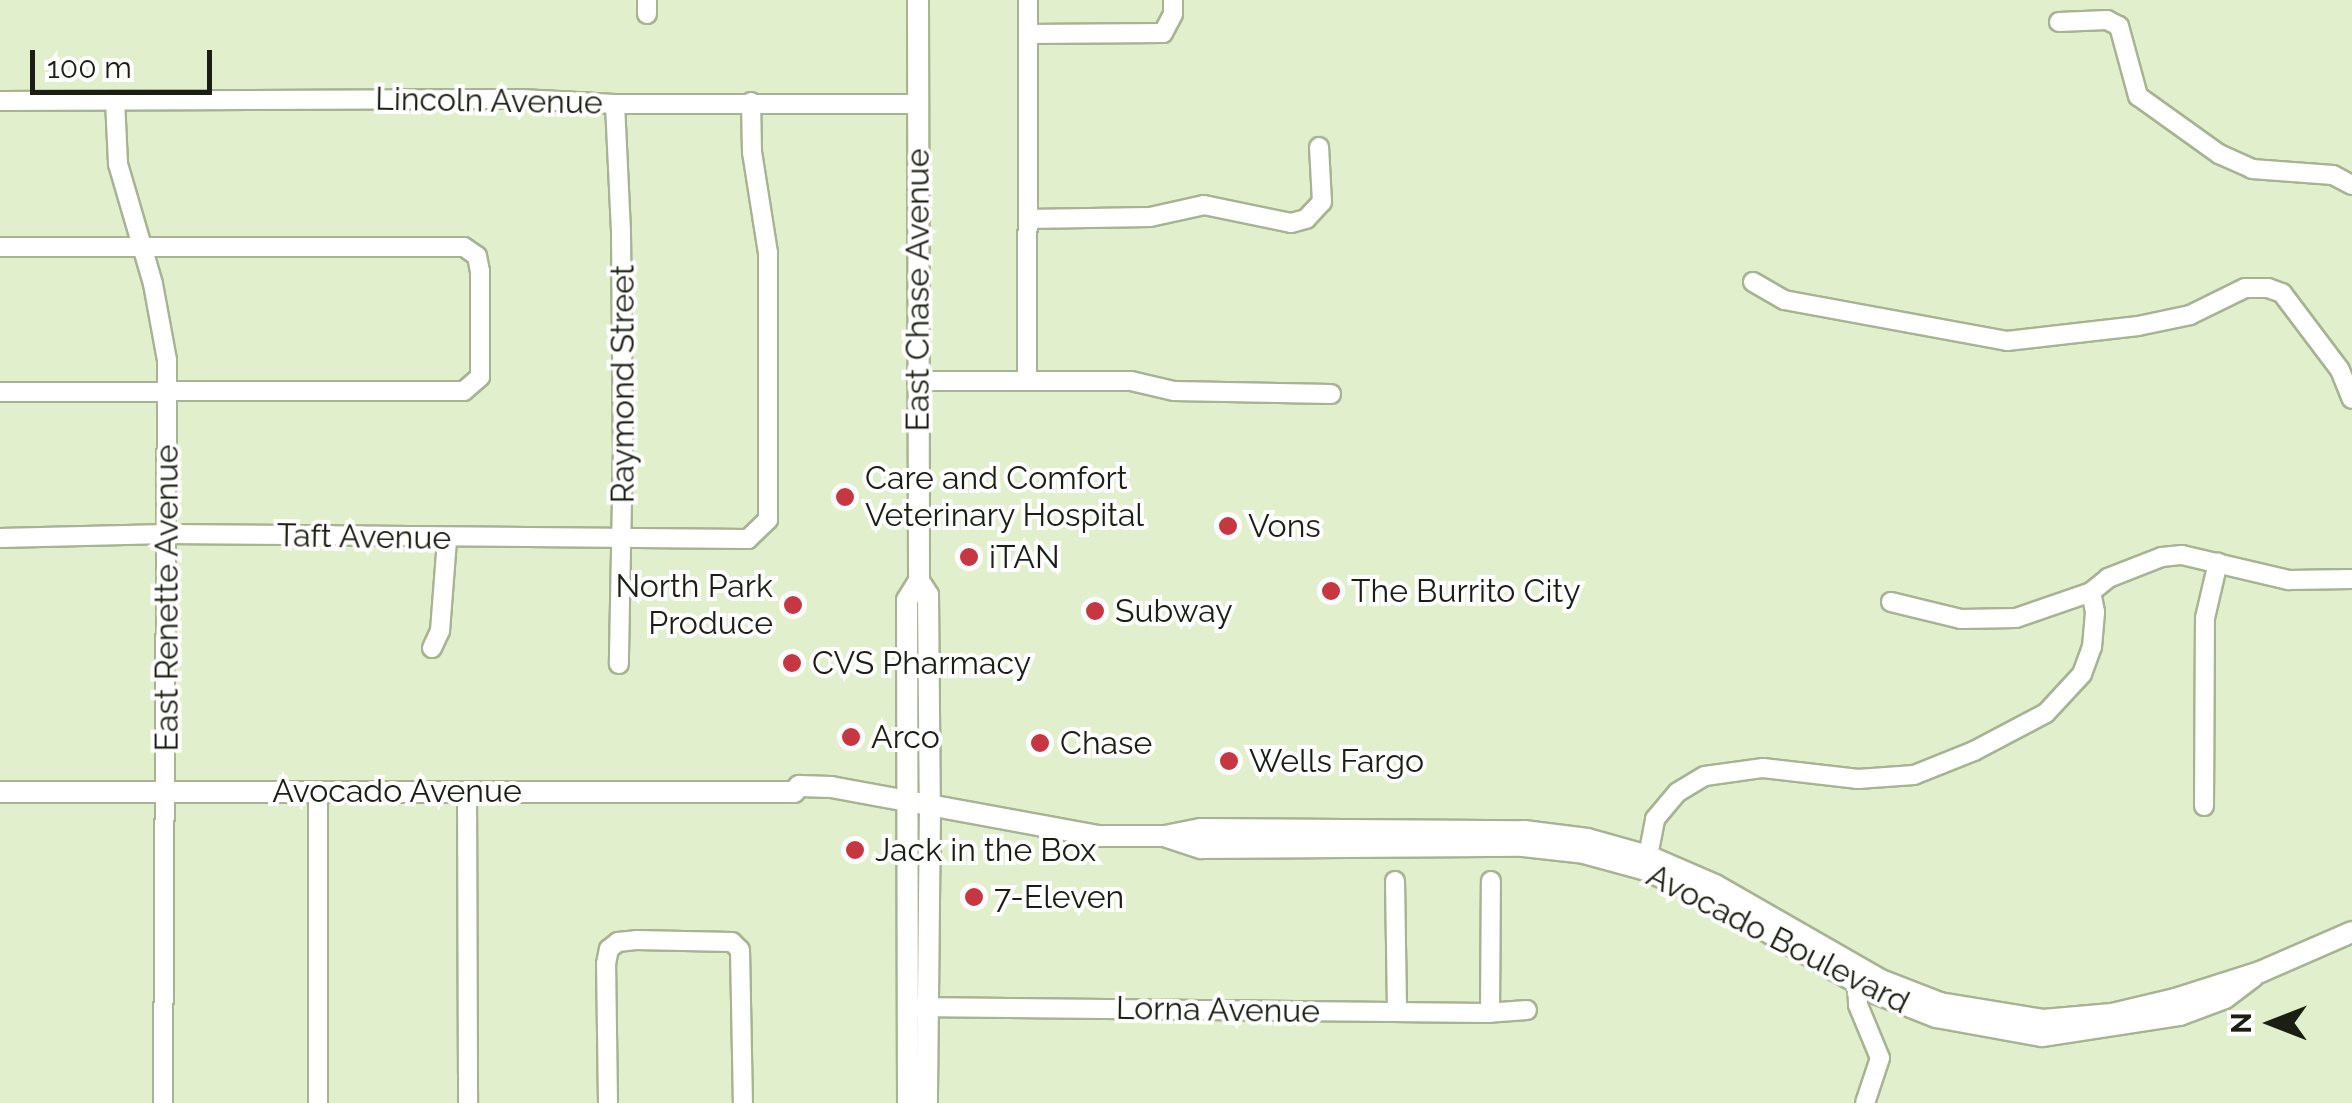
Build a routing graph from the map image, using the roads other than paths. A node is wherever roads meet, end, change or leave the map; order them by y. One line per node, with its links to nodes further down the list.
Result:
1 (918, 0): 10 (main road, East Chase Avenue)
2 (1028, 0): 5 (street)
3 (1173, 0): 5 (street)
4 (2059, 22): 12 (street)
5 (1028, 34): 13 (street)
6 (115, 100): 7 (street, Lincoln Avenue); 9 (street, Lincoln Avenue); 15 (street, East Renette Avenue)
7 (0, 101)
8 (751, 102): 9 (street, Lincoln Avenue); 10 (street, Lincoln Avenue); 26 (street, Taft Avenue)
9 (615, 104): 26 (street, Raymond Street)
10 (918, 104): 17 (main road, East Chase Avenue)
11 (1319, 147): 13 (street)
12 (2352, 185)
13 (1028, 219): 18 (street)
14 (0, 248): 15 (street)
15 (140, 248): 20 (street, East Renette Avenue); 20 (street)
16 (1753, 282): 22 (street)
17 (917, 381): 18 (street); 37 (main road, East Chase Avenue)
18 (1027, 381): 21 (street)
19 (0, 392): 20 (street)
20 (168, 394): 23 (street, East Renette Avenue)
21 (1330, 394)
22 (2352, 400)
23 (167, 534): 24 (street, Taft Avenue); 25 (street, Taft Avenue); 33 (street, East Renette Avenue)
24 (0, 538)
25 (447, 539): 26 (street, Taft Avenue); 31 (street)
26 (624, 539): 32 (street, Raymond Street)
27 (2218, 562): 28 (street); 29 (street); 38 (street)
28 (2352, 579)
29 (2092, 592): 30 (street); 40 (street)
30 (1890, 602)
31 (432, 648)
32 (619, 664)
33 (163, 791): 34 (main road, Avocado Avenue); 36 (main road, Avocado Avenue); 50 (street, East Renette Avenue)
34 (318, 791): 35 (main road, Avocado Avenue); 51 (street)
35 (467, 791): 37 (main road, Avocado Avenue); 52 (street)
36 (0, 792)
37 (909, 804): 39 (main road, Avocado Boulevard); 46 (main road, East Chase Avenue)
38 (2204, 806)
39 (1166, 836): 40 (main road, Avocado Boulevard); 45 (main road, Avocado Boulevard)
40 (1648, 856): 44 (main road, Avocado Boulevard)
41 (1396, 881): 48 (street)
42 (1491, 881): 49 (street)
43 (2352, 932): 44 (main road, Avocado Boulevard)
44 (2260, 972): 45 (main road, Avocado Boulevard)
45 (1857, 984): 57 (street)
46 (918, 1007): 48 (street, Lorna Avenue); 55 (main road, East Chase Avenue); 56 (main road, East Chase Avenue)
47 (1528, 1010): 49 (street, Lorna Avenue)
48 (1397, 1012): 49 (street, Lorna Avenue)
49 (1490, 1014)
50 (162, 1103)
51 (318, 1103)
52 (468, 1103)
53 (608, 1103): 54 (street)
54 (743, 1103)
55 (908, 1103)
56 (927, 1103)
57 (1864, 1103)

